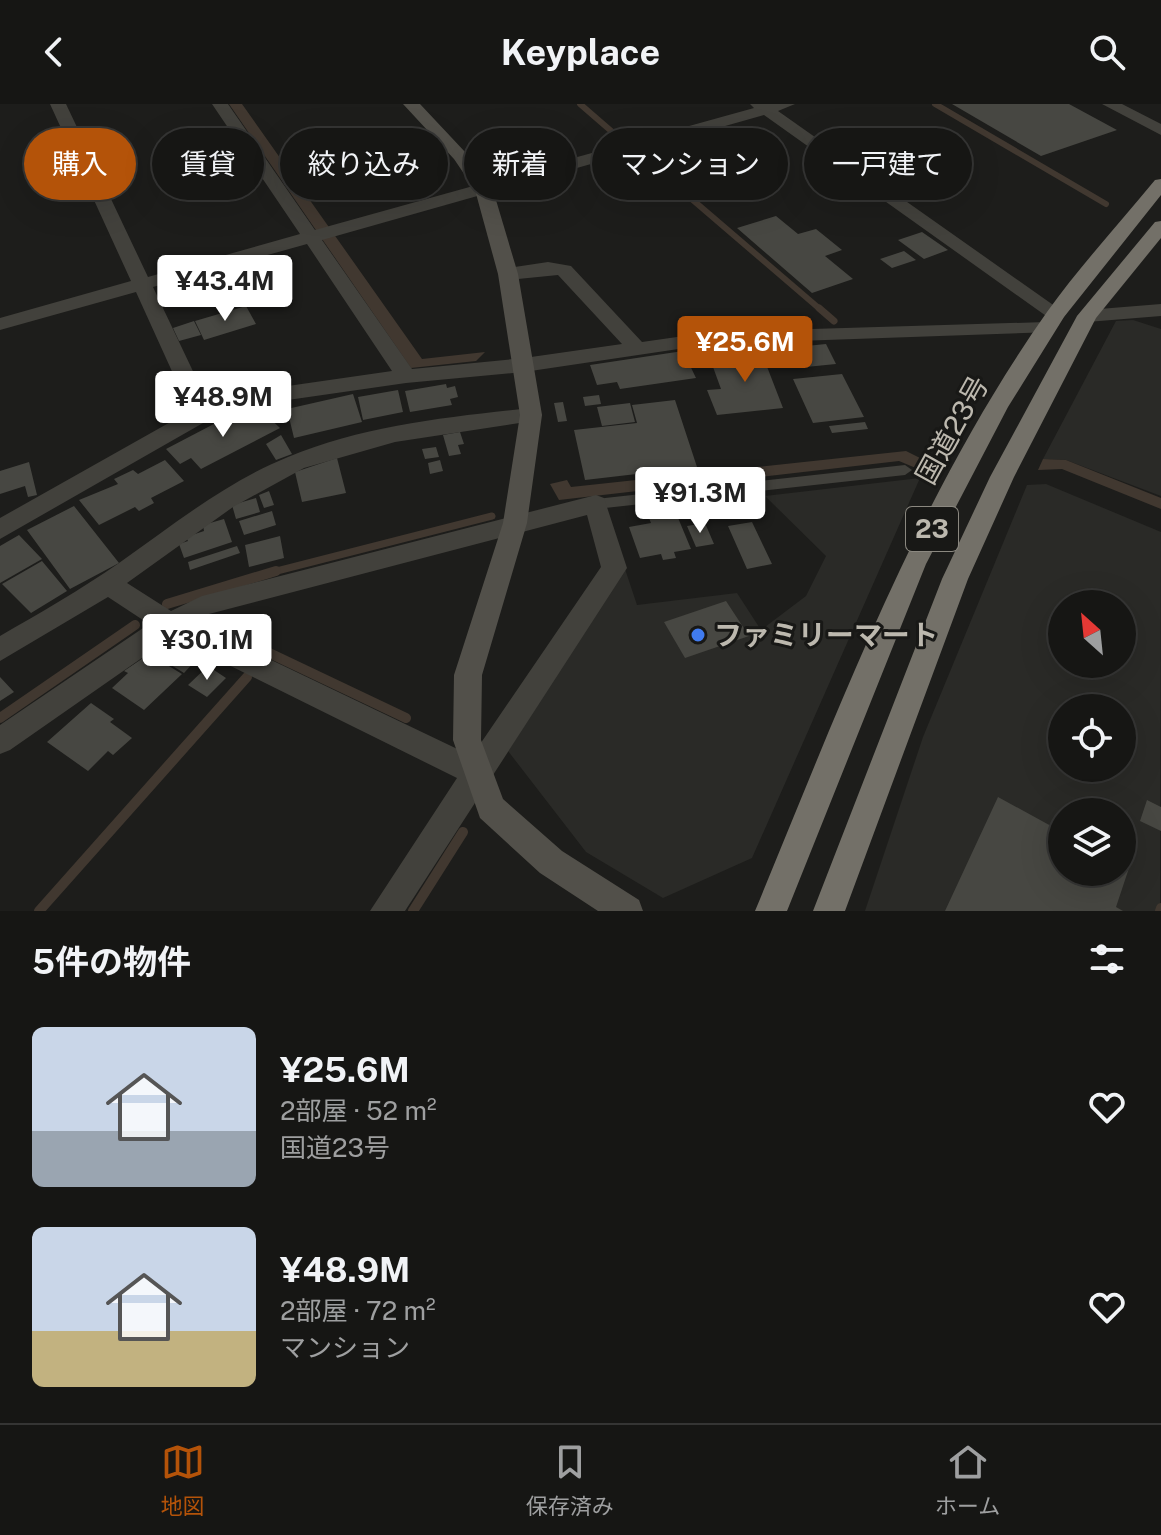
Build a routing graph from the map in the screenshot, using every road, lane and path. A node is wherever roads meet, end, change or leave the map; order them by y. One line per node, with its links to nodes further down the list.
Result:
1 (58, 104): 16 (street)
2 (220, 104): 14 (street)
3 (411, 104): 8 (street)
4 (787, 104): 6 (street)
5 (1110, 104): 7 (street)
6 (762, 107): 9 (street); 19 (street)
7 (1161, 130)
8 (464, 162)
9 (576, 163)
10 (1161, 184): 19 (highway, 国道23号 / 23)
11 (464, 196): 14 (street)
12 (487, 200): 15 (street)
13 (1161, 226): 18 (highway, 23)
14 (314, 237): 16 (street); 23 (street)
15 (508, 274): 21 (street); 22 (street)
16 (140, 285): 20 (street); 24 (street)
17 (1161, 310): 18 (street)
18 (1087, 316): 38 (highway, 23)
19 (1051, 321): 21 (street); 37 (highway, 国道23号 / 23)
20 (0, 324)
21 (637, 348): 22 (street)
22 (524, 365): 23 (street); 25 (street)
23 (406, 376): 24 (street)
24 (202, 414): 29 (street)
25 (531, 415): 28 (street); 30 (street)
26 (905, 470): 27 (lane)
27 (596, 504): 28 (street); 34 (street)
28 (515, 523): 31 (street); 34 (street)
29 (0, 530)
30 (108, 584): 31 (street); 32 (street)
31 (170, 624): 33 (street); 34 (street)
32 (0, 650)
33 (0, 741)
34 (477, 773): 35 (street); 36 (street)
35 (386, 911)
36 (627, 911)
37 (771, 911)
38 (829, 911)

